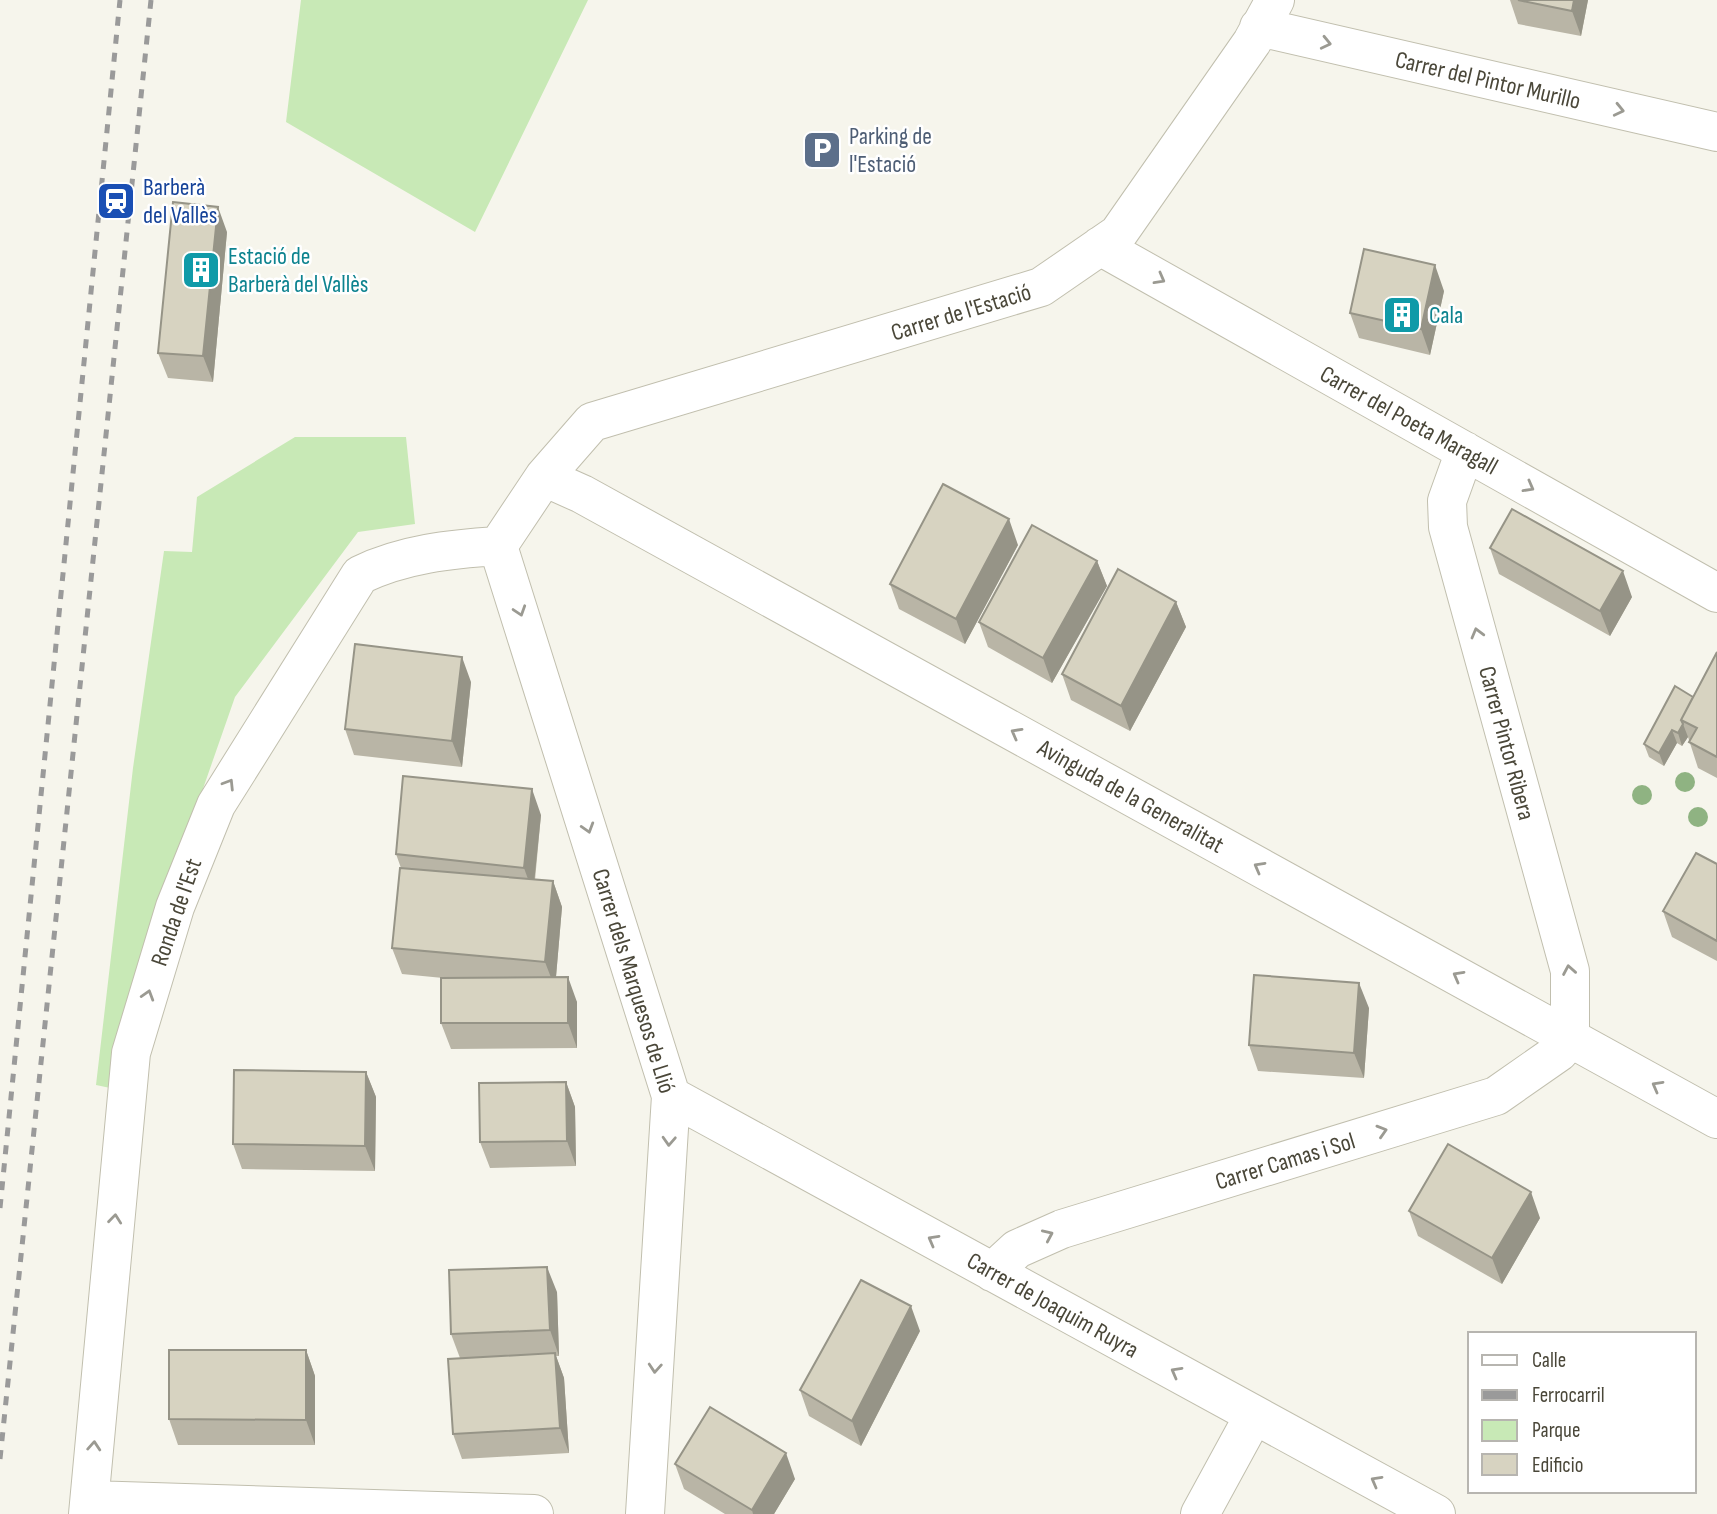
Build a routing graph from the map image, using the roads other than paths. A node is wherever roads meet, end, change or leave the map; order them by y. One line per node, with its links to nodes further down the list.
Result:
1 (1267, 14): 2 (street, Carrer del Pintor Murillo, one-way to 2); 3 (street, Carrer de l'Estació)
2 (1717, 132)
3 (1100, 246): 4 (street, Carrer del Poeta Maragall, one-way to 4); 5 (street, Carrer de l'Estació)
4 (1465, 452): 7 (street, Carrer del Poeta Maragall, one-way to 7); 8 (street, Carrer Pintor Ribera, one-way to 4)
5 (544, 477): 6 (street); 8 (street, Avinguda de la Generalitat, one-way to 5)
6 (498, 547): 9 (street, Carrer dels Marquesos de Llió, one-way to 9); 13 (street, Ronda de l'Est, one-way to 6)
7 (1717, 593)
8 (1570, 1038): 10 (street, Avinguda de la Generalitat, one-way to 8); 11 (street, Carrer Camas i Sol, one-way to 8)
9 (671, 1096): 11 (street, Carrer de Joaquim Ruyra, one-way to 9); 15 (street, Carrer dels Marquesos de Llió, one-way to 15)
10 (1717, 1119)
11 (992, 1272): 12 (street, Carrer de Joaquim Ruyra, one-way to 11)
12 (1254, 1415): 16 (street); 17 (street, Carrer de Joaquim Ruyra, one-way to 12)
13 (89, 1507): 14 (street)
14 (534, 1514)
15 (646, 1514)
16 (1199, 1514)
17 (1436, 1514)

